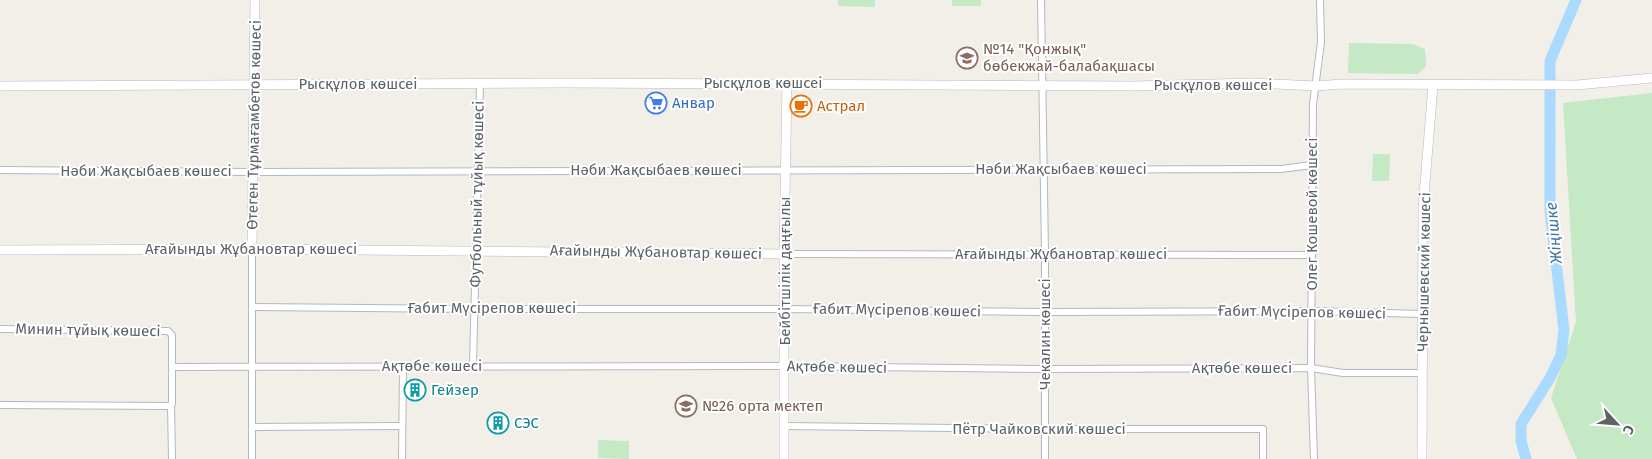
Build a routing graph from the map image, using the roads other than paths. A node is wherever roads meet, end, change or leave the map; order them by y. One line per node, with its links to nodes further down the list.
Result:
1 (255, 0): 8 (street, Өтеген Тұрмағамбетов көшесі)
2 (1042, 0): 7 (street, Чекалин көшесі)
3 (1320, 0): 11 (street, Олег Кошевой көшесі)
4 (1652, 78): 9 (street, Рысқұлов көшсеі)
5 (480, 84): 6 (street, Рысқұлов көшсеі); 8 (street, Рысқұлов көшсеі); 16 (street, Футбольный тұйық көшесі)
6 (787, 84): 7 (street, Рысқұлов көшсеі); 13 (street, Бейбітшілік даңғылы)
7 (1042, 84): 11 (street, Рысқұлов көшсеі); 14 (street, Чекалин көшесі)
8 (255, 85): 10 (street, Рысқұлов көшсеі); 17 (street, Өтеген Тұрмағамбетов көшесі)
9 (1433, 85): 11 (street, Рысқұлов көшсеі); 29 (street, Чернышевский көшесі)
10 (0, 86)
11 (1316, 86): 12 (street, Олег Кошевой көшесі)
12 (1312, 165): 14 (street, Нәби Жақсыбаев көшесі); 23 (street, Олег Кошевой көшесі)
13 (786, 169): 14 (street, Нәби Жақсыбаев көшесі); 16 (street, Нәби Жақсыбаев көшесі); 21 (street, Бейбітшілік даңғылы)
14 (1044, 169): 22 (street, Чекалин көшесі)
15 (0, 170): 17 (street, Нәби Жақсыбаев көшесі)
16 (478, 170): 17 (street, Нәби Жақсыбаев көшесі); 20 (street, Футбольный тұйық көшесі)
17 (252, 172): 18 (street, Өтеген Тұрмағамбетов көшесі)
18 (252, 249): 19 (street, Ағайынды Жұбановтар көшесі); 20 (street, Ағайынды Жұбановтар көшесі); 24 (street, Өтеген Тұрмағамбетов көшесі)
19 (0, 250)
20 (475, 250): 21 (street, Ағайынды Жұбановтар көшесі); 25 (street, Футбольный тұйық көшесі)
21 (784, 254): 22 (street, Ағайынды Жұбановтар көшесі); 26 (street, Бейбітшілік даңғылы)
22 (1045, 254): 23 (street, Ағайынды Жұбановтар көшесі); 28 (street, Чекалин көшесі)
23 (1311, 255): 27 (street, Олег Кошевой көшесі)
24 (252, 306): 25 (street, Ғабит Мүсірепов көшесі); 31 (street, Өтеген Тұрмағамбетов көшесі)
25 (474, 309): 26 (street, Ғабит Мүсірепов көшесі); 33 (street, Футбольный тұйық көшесі)
26 (784, 309): 28 (street, Ғабит Мүсірепов көшесі); 34 (street, Бейбітшілік даңғылы)
27 (1312, 311): 28 (street, Ғабит Мүсірепов көшесі); 29 (street, Ғабит Мүсірепов көшесі); 36 (street, Олег Кошевой көшесі)
28 (1045, 312): 37 (street, Чекалин көшесі)
29 (1422, 314): 38 (street, Чернышевский көшесі)
30 (0, 329): 35 (street, Минин тұйық көшесі)
31 (252, 366): 32 (street, Ақтөбе көшесі); 35 (street); 43 (street, Өтеген Тұрмағамбетов көшесі)
32 (403, 366): 33 (street, Ақтөбе көшесі); 41 (street)
33 (473, 366): 34 (street, Ақтөбе көшесі)
34 (784, 366): 37 (street, Ақтөбе көшесі); 42 (street, Бейбітшілік даңғылы)
35 (172, 367): 40 (street, Минин тұйық көшесі)
36 (1311, 368): 37 (street, Ақтөбе көшесі); 38 (street, Ақтөбе көшесі); 51 (street, Олег Кошевой көшесі)
37 (1045, 370): 44 (street, Чекалин көшесі)
38 (1422, 373): 52 (street, Чернышевский көшесі)
39 (0, 405): 40 (street)
40 (171, 405): 45 (street, Минин тұйық көшесі)
41 (401, 426): 43 (street); 47 (street)
42 (784, 426): 44 (street, Пётр Чайковский көшесі); 48 (street, Бейбітшілік даңғылы)
43 (252, 427): 46 (street, Өтеген Тұрмағамбетов көшесі)
44 (1045, 429): 49 (street, Чекалин көшесі); 50 (street, Пётр Чайковский көшесі)
45 (172, 459)
46 (252, 459)
47 (402, 459)
48 (784, 459)
49 (1045, 459)
50 (1263, 459)
51 (1314, 459)
52 (1422, 459)

